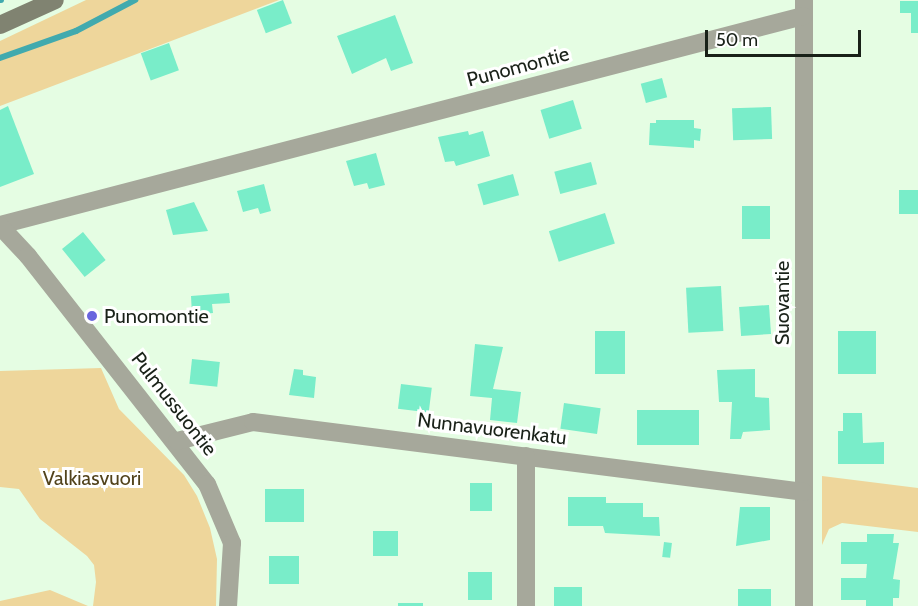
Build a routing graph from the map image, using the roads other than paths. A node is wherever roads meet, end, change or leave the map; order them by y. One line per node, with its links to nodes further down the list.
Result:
1 (55, 0): 3 (main road)
2 (803, 8): 4 (street, Punomontie); 7 (street, Suovantie)
3 (0, 25)
4 (0, 225): 5 (street, Pulmussuontie)
5 (177, 441): 6 (street, Nunnavuorenkatu); 8 (street, Pulmussuontie)
6 (526, 456): 7 (street, Nunnavuorenkatu); 9 (street)
7 (804, 492): 10 (street, Suovantie)
8 (228, 606)
9 (526, 606)
10 (804, 606)

